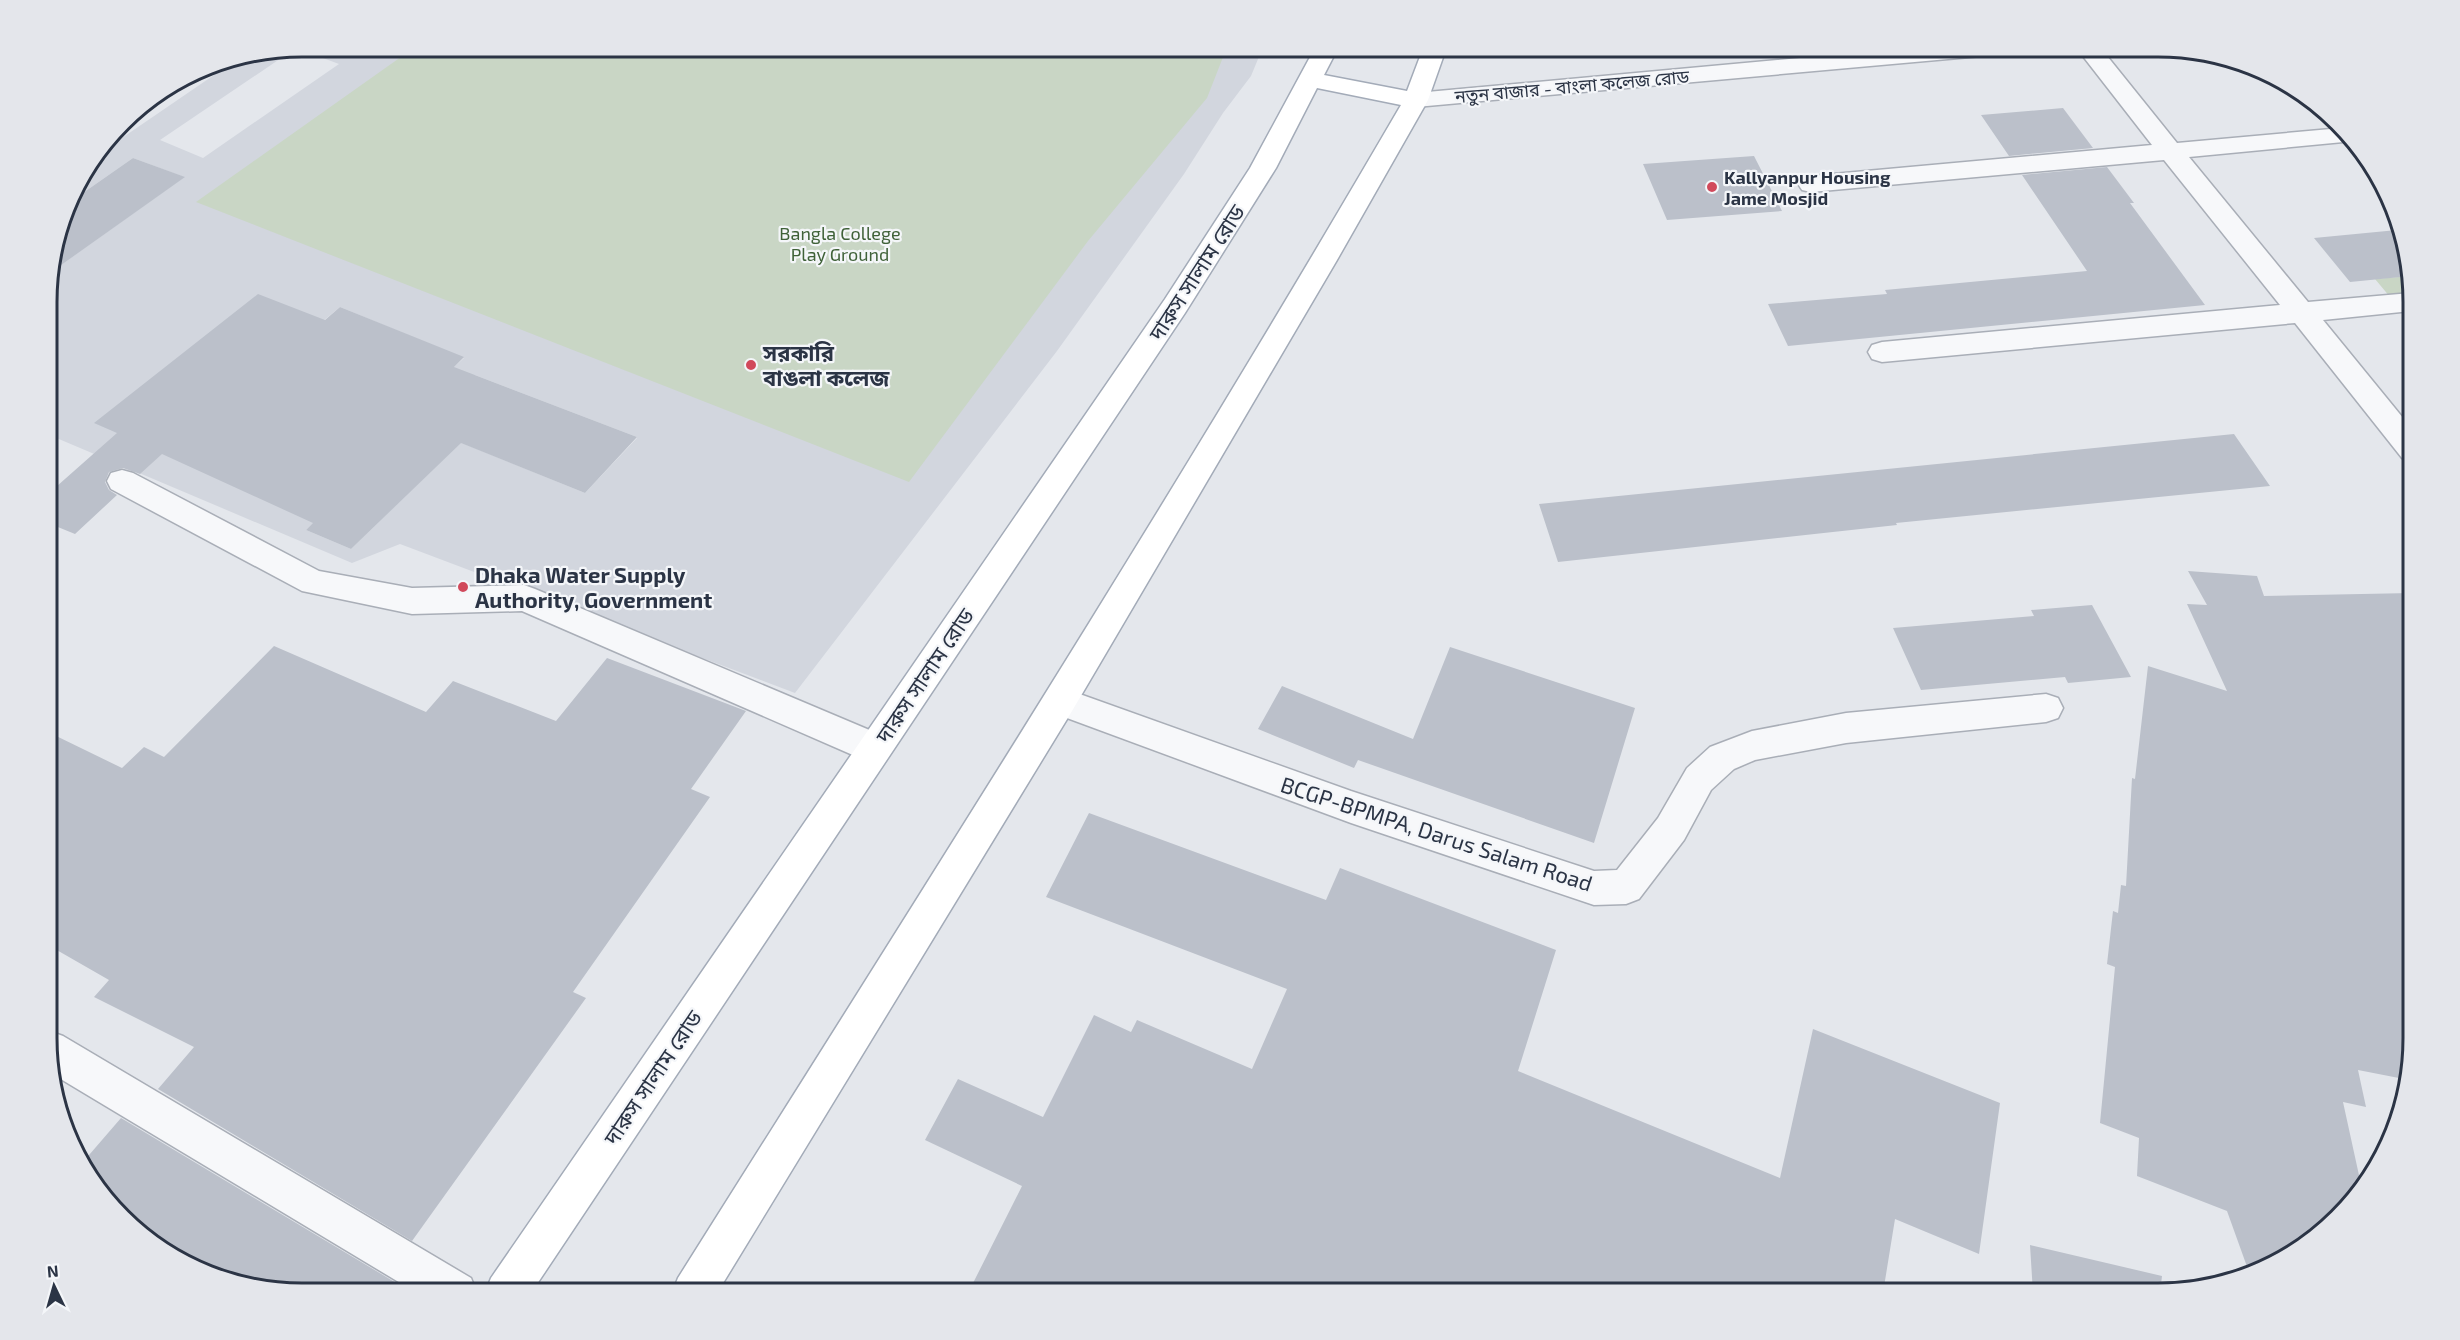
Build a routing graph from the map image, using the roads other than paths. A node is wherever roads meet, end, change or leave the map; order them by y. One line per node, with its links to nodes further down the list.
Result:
1 (1322, 57): 5 (main road, দারুস সালাম রোড)
2 (1432, 57): 6 (main road)
3 (1833, 57): 6 (street, নতুন বাজার - বাংলা কলেজ রোড)
4 (2095, 57): 8 (street)
5 (1311, 80): 6 (main road); 17 (main road, দারুস সালাম রোড)
6 (1416, 100): 15 (main road)
7 (2337, 136): 8 (street)
8 (2170, 153): 9 (street); 11 (street)
9 (1811, 184)
10 (2403, 303): 11 (street)
11 (2304, 313): 12 (street); 13 (street)
12 (1882, 352)
13 (2403, 439)
14 (122, 481): 17 (street)
15 (1060, 701): 16 (street, BCGP-BPMPA, Darus Salam Road); 21 (main road)
16 (2046, 708)
17 (874, 748): 20 (main road, দারুস সালাম রোড)
18 (58, 1055): 19 (street)
19 (439, 1283)
20 (513, 1283)
21 (699, 1283)

